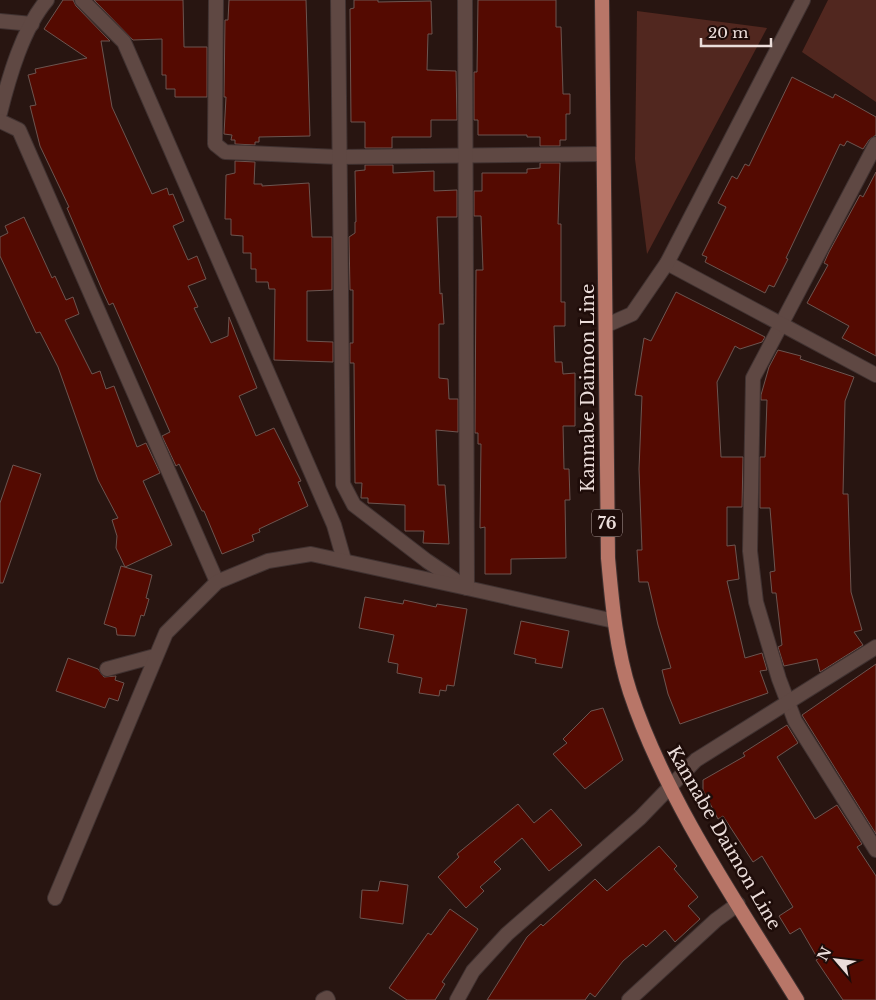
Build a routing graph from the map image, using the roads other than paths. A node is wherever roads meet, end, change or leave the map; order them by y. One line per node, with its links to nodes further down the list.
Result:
1 (47, 0): 9 (street)
2 (82, 0): 20 (street)
3 (216, 0): 15 (street)
4 (338, 0): 15 (street)
5 (465, 0): 14 (street)
6 (602, 0): 13 (main road, Kannabe Daimon Line / 76)
7 (804, 0): 16 (street)
8 (0, 21): 9 (street)
9 (32, 24): 10 (street)
10 (0, 113)
11 (0, 121): 21 (street)
12 (876, 144): 17 (street)
13 (603, 154): 14 (street); 18 (main road, Kannabe Daimon Line / 76)
14 (466, 156): 15 (street); 22 (street)
15 (339, 157): 22 (street)
16 (667, 263): 17 (street); 18 (street)
17 (783, 323): 19 (street); 27 (street)
18 (607, 325): 23 (main road, Kannabe Daimon Line / 76)
19 (876, 375)
20 (344, 560): 21 (street); 22 (street)
21 (217, 582): 25 (street)
22 (467, 588): 23 (street)
23 (614, 621): 28 (main road, Kannabe Daimon Line / 76)
24 (876, 647): 27 (street)
25 (155, 656): 26 (street); 30 (street)
26 (107, 669)
27 (789, 704): 28 (street); 29 (street)
28 (670, 788): 31 (main road, Kannabe Daimon Line / 76); 34 (street)
29 (876, 850)
30 (55, 898)
31 (738, 904): 35 (street); 36 (main road, Kannabe Daimon Line / 76)
32 (323, 1000): 33 (street)
33 (328, 1000)
34 (457, 1000)
35 (630, 1000)
36 (797, 1000)

